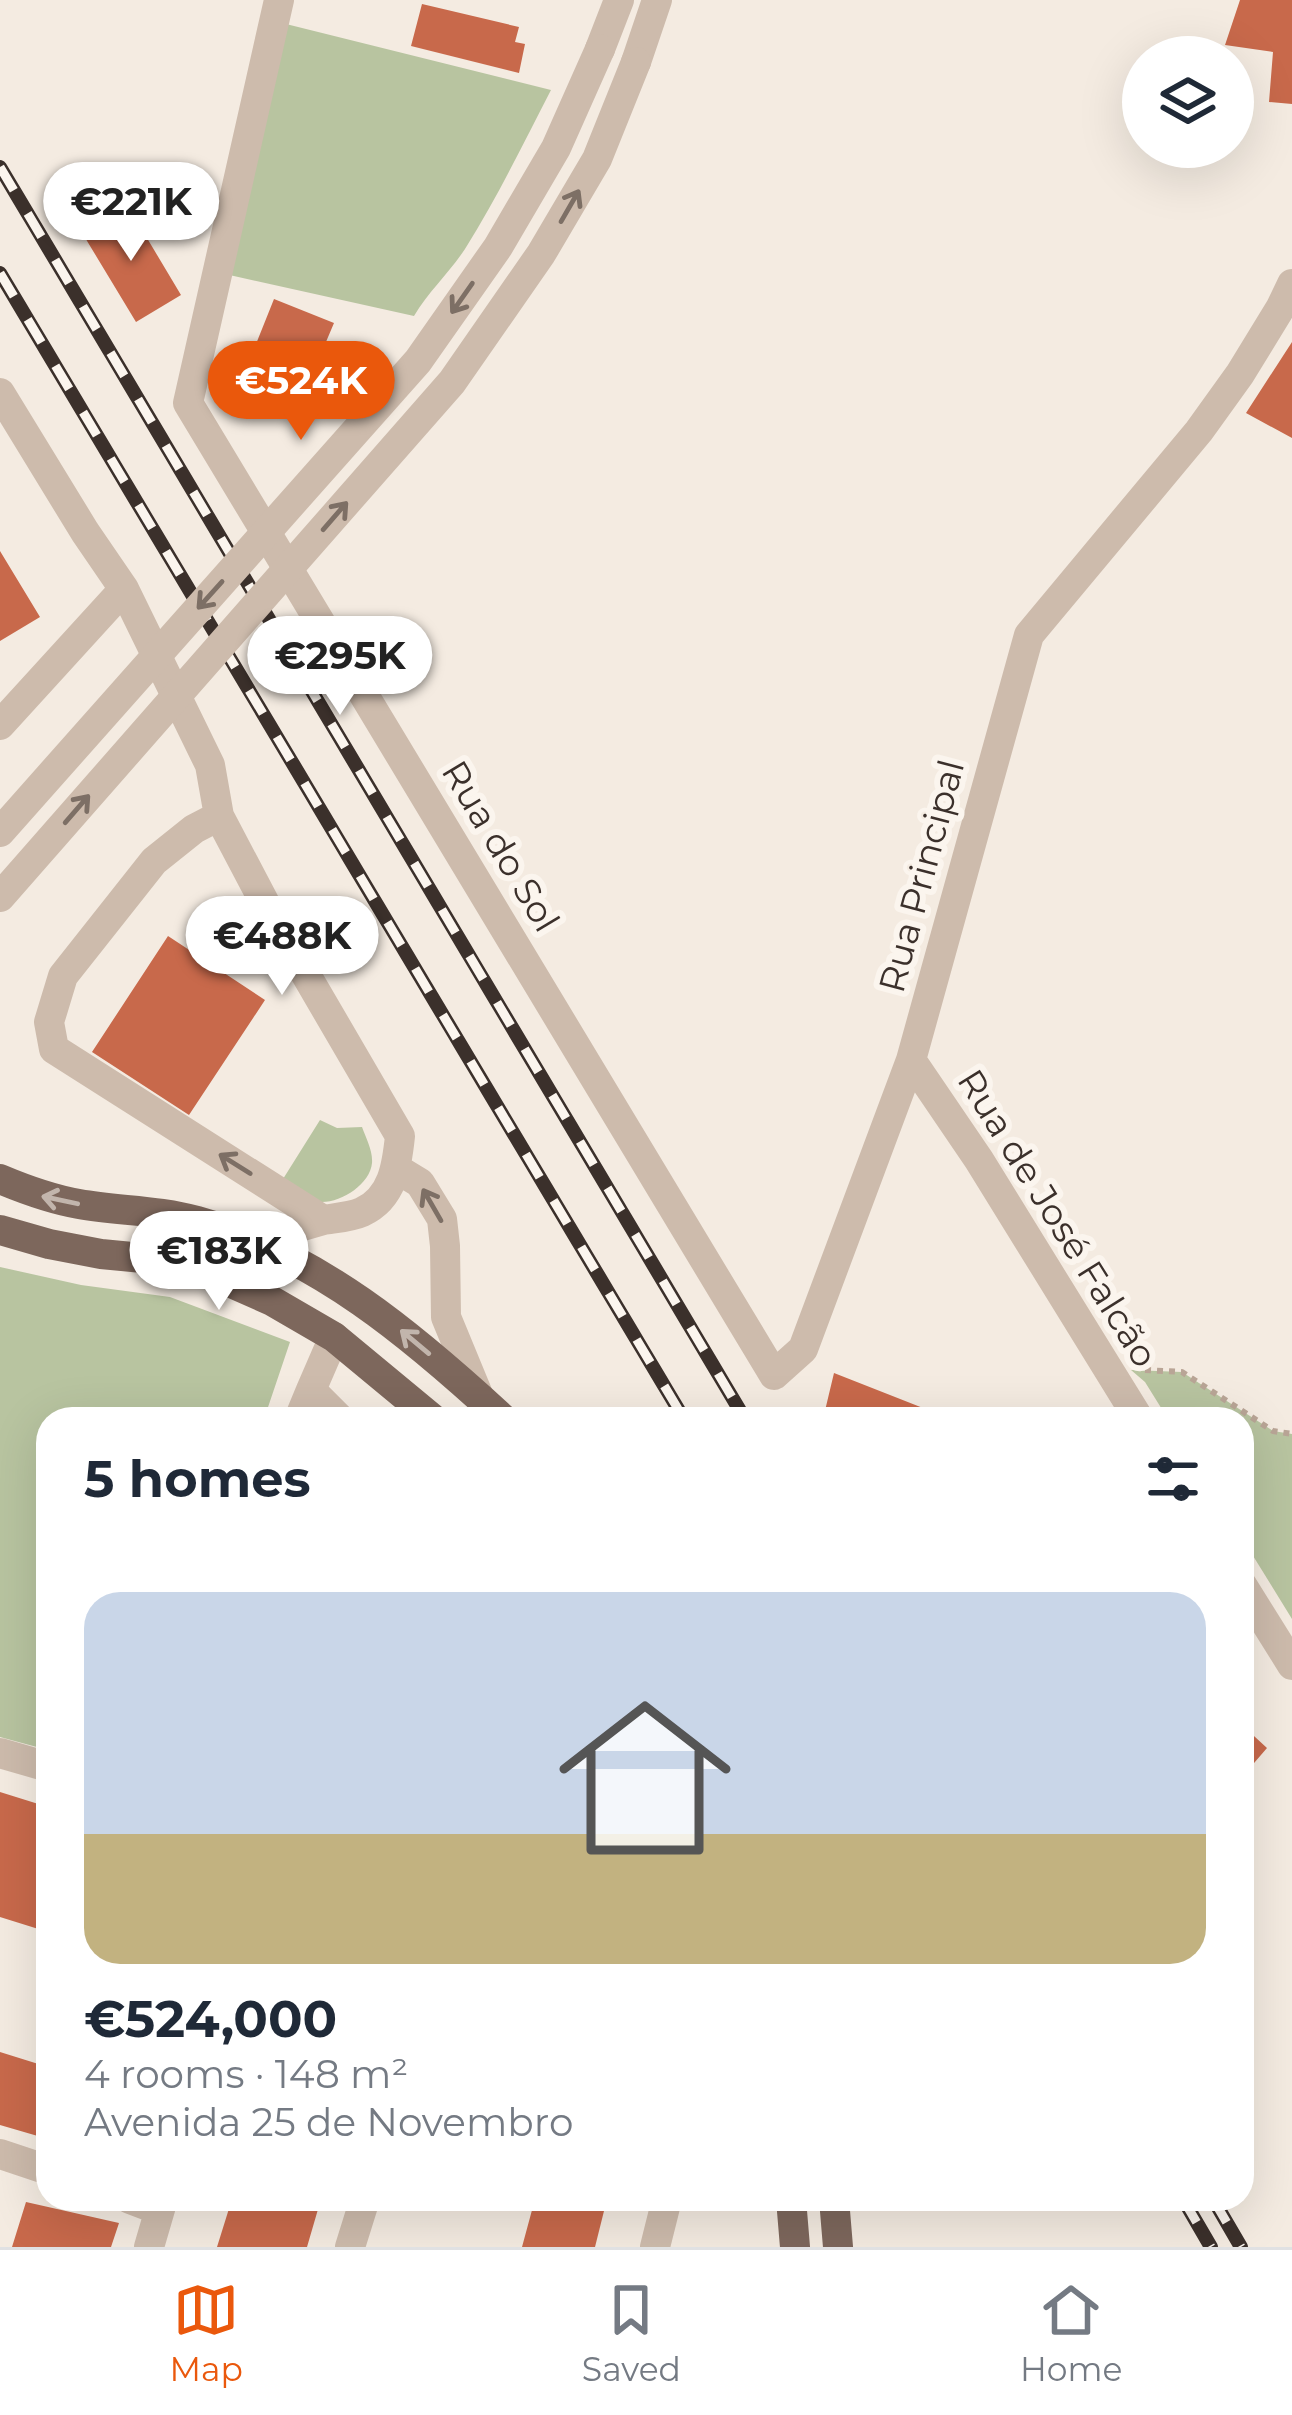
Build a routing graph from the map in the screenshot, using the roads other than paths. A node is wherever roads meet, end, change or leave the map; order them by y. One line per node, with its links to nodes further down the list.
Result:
1 (279, 0): 18 (street, Rua do Sol)
2 (619, 0): 9 (street, one-way to 9, bridge)
3 (657, 0): 10 (street, one-way to 3, bridge)
4 (1292, 284): 11 (street, Rua Principal)
5 (0, 393): 6 (street)
6 (124, 589): 7 (street); 8 (street)
7 (0, 725)
8 (218, 816): 12 (street); 14 (street, one-way to 8)
9 (0, 832)
10 (0, 897)
11 (910, 1060): 18 (street, Rua Principal); 25 (street, Rua de José Falcão)
12 (397, 1169): 14 (street); 20 (street, one-way to 12)
13 (0, 1180): 16 (main road, one-way to 13)
14 (323, 1220): 16 (street)
15 (0, 1231): 17 (main road)
16 (254, 1240): 20 (main road, one-way to 16)
17 (334, 1336): 19 (street); 23 (main road)
18 (774, 1375)
19 (311, 1390): 21 (street); 22 (street)
20 (478, 1396): 24 (main road)
21 (304, 1407)
22 (328, 1407)
23 (419, 1407)
24 (490, 1407)
25 (1132, 1407)
26 (1254, 1604): 27 (street)
27 (1292, 1665)
28 (0, 1753): 29 (street)
29 (36, 1764)
30 (0, 2154): 31 (street)
31 (36, 2166)
32 (159, 2211): 37 (street)
33 (361, 2211): 38 (street)
34 (664, 2211): 39 (street)
35 (792, 2211): 40 (main road)
36 (835, 2211): 41 (main road)
37 (149, 2247)
38 (350, 2247)
39 (655, 2247)
40 (795, 2247)
41 (838, 2247)

